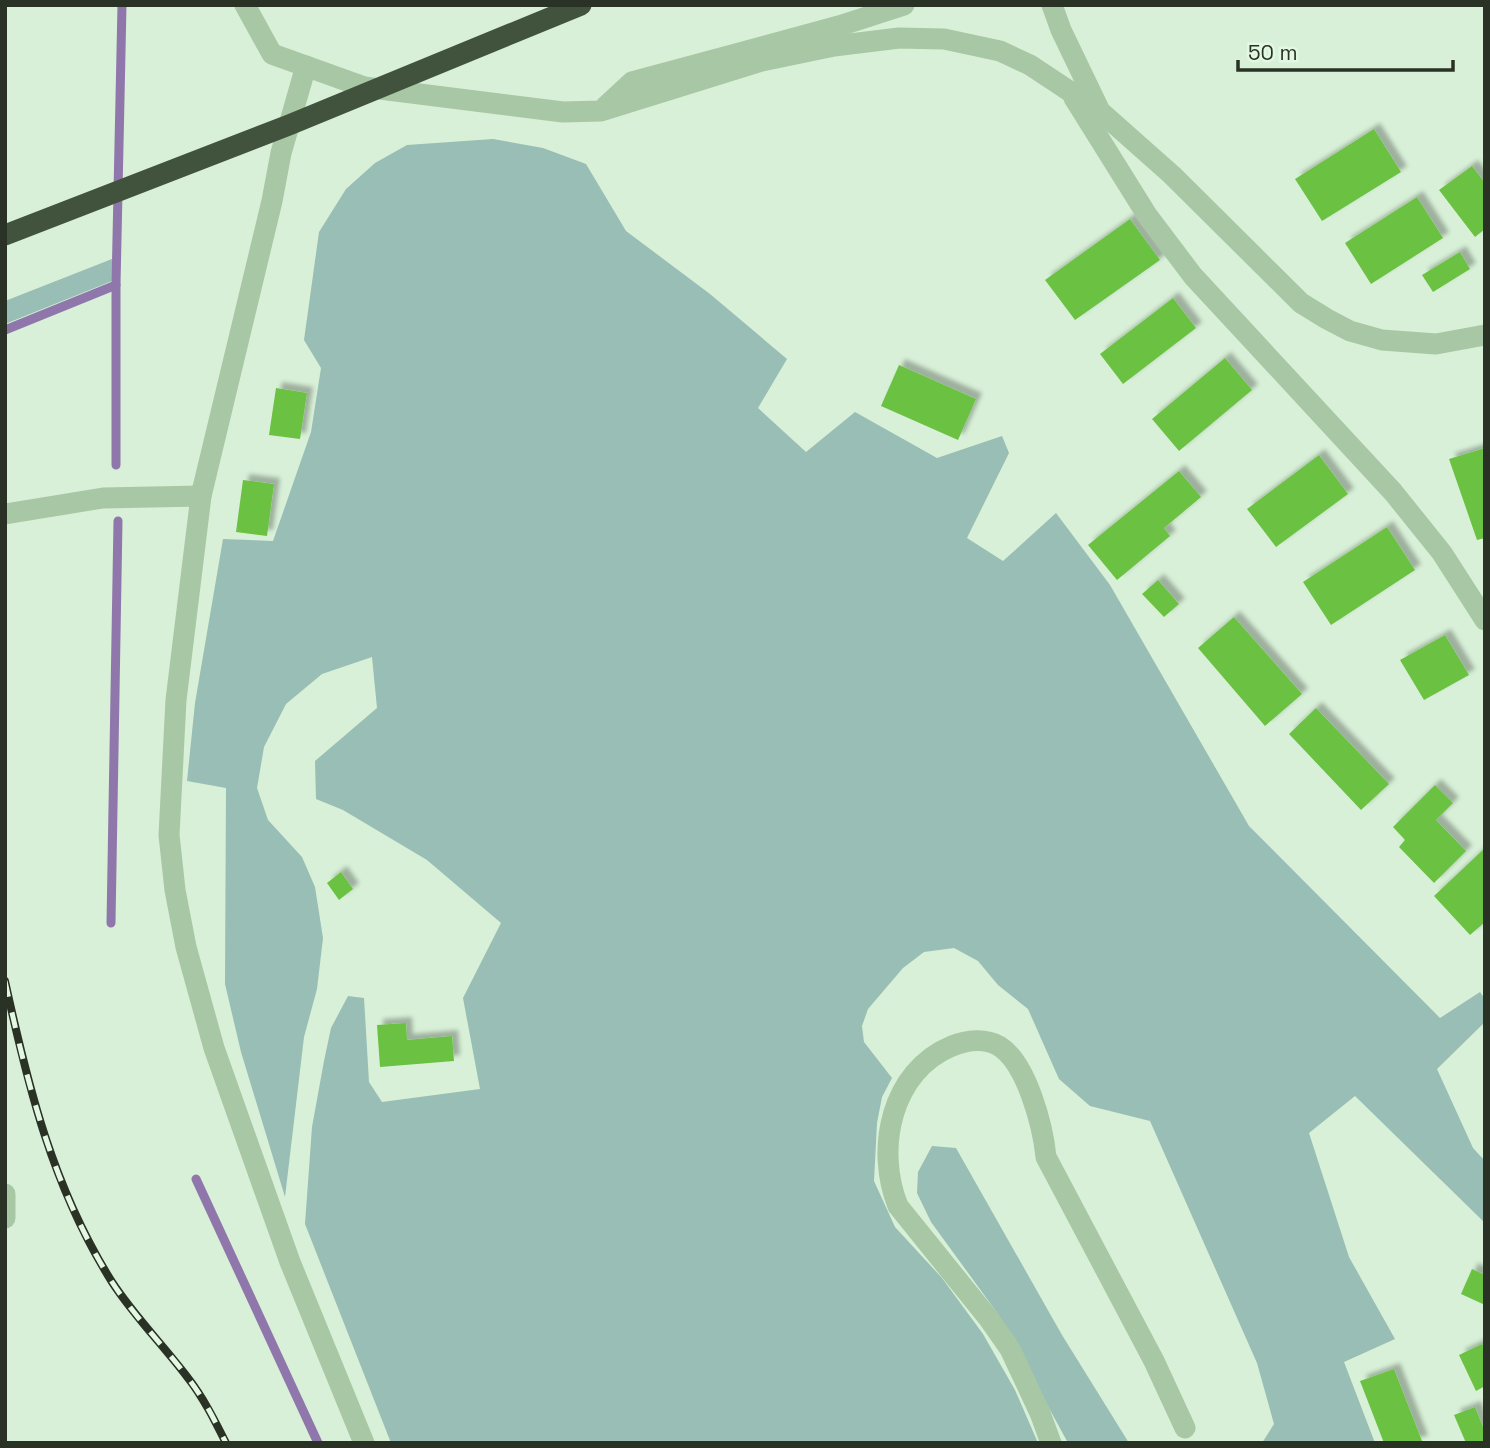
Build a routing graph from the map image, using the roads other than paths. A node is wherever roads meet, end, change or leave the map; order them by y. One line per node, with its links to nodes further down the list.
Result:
1 (245, 5): 5 (street)
2 (581, 5): 9 (highway)
3 (904, 5): 7 (street)
4 (1052, 5): 8 (street)
5 (306, 66): 7 (street); 11 (street)
6 (1067, 87): 7 (street); 8 (street); 13 (street)
7 (600, 111)
8 (1101, 112): 10 (street)
9 (5, 235)
10 (1485, 335)
11 (201, 496): 12 (street); 17 (street)
12 (5, 514)
13 (1485, 620)
14 (5, 1194): 15 (street)
15 (5, 1218)
16 (1185, 1427): 18 (street)
17 (364, 1443)
18 (1051, 1443)

